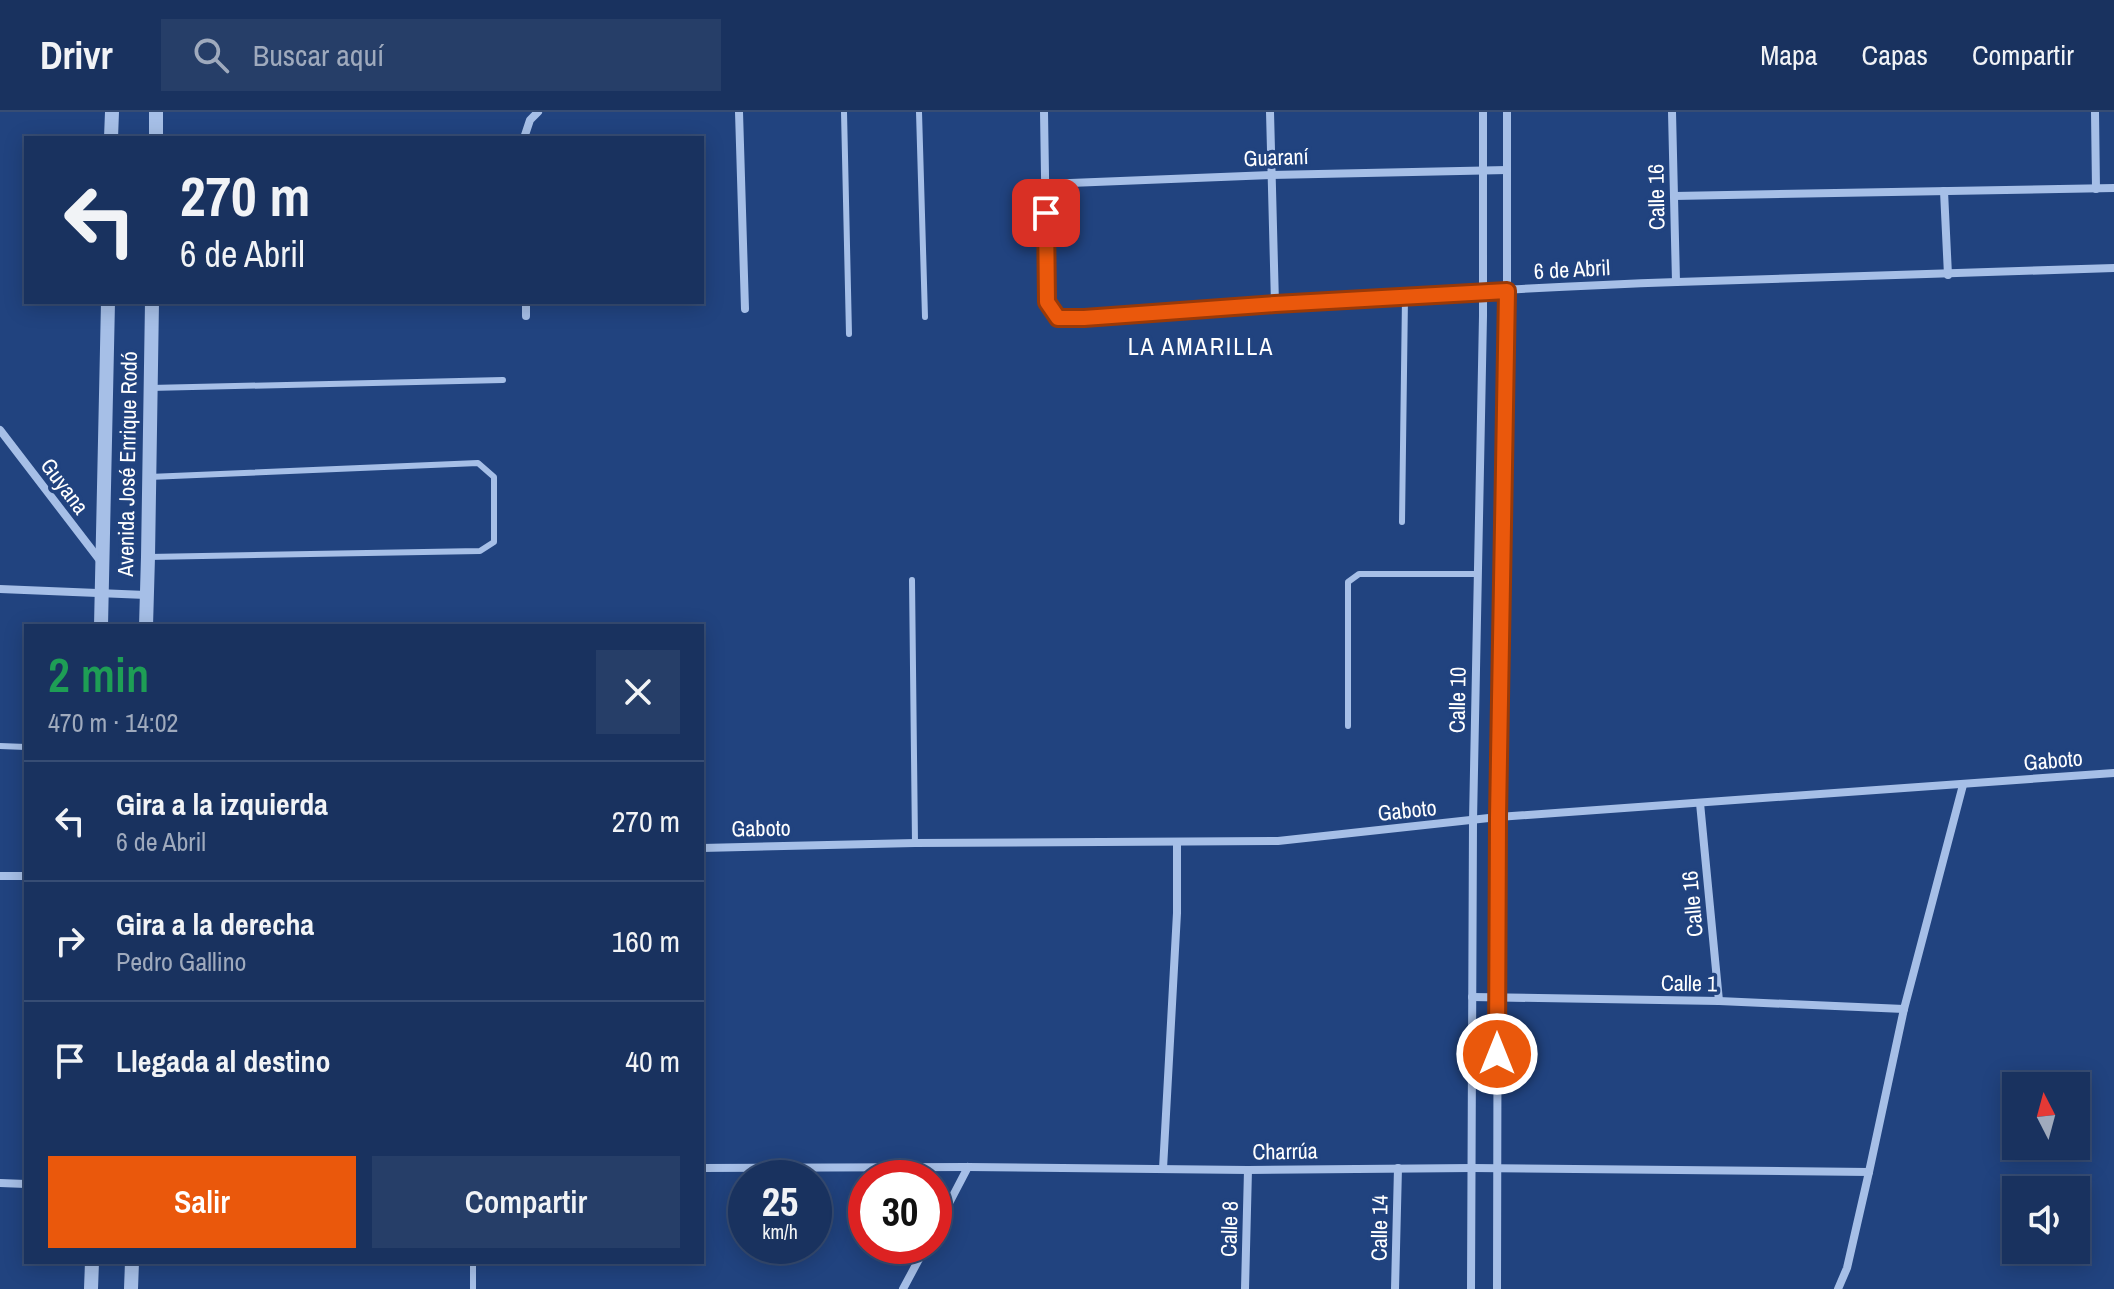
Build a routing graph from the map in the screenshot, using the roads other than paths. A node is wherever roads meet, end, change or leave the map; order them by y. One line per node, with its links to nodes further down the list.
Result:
1 (112, 112): 13 (street)
2 (156, 112): 14 (street)
3 (538, 112): 15 (street)
4 (739, 112): 34 (street)
5 (844, 112): 37 (lane)
6 (919, 112): 36 (lane)
7 (1044, 112): 19 (street)
8 (1270, 112): 18 (street)
9 (1483, 112): 17 (street, Calle 10)
10 (1507, 112): 16 (street, Calle 10)
11 (1672, 112): 23 (street, Calle 16)
12 (2095, 112): 21 (street)
13 (111, 136)
14 (156, 136)
15 (525, 136)
16 (1507, 170): 17 (street, Guaraní); 27 (street, Calle 10)
17 (1483, 171): 18 (street, Guaraní); 28 (street, Calle 10)
18 (1271, 175): 19 (street, Guaraní); 33 (street)
19 (1045, 184): 33 (street, 6 de Abril)
20 (2114, 188): 21 (street)
21 (2096, 189): 22 (street)
22 (1944, 191): 23 (street); 25 (street)
23 (1674, 196): 26 (street, Calle 16)
24 (2114, 268): 25 (street, 6 de Abril)
25 (1948, 275): 26 (street, 6 de Abril)
26 (1676, 282): 27 (street, 6 de Abril)
27 (1507, 291): 28 (street, 6 de Abril); 58 (street, Calle 10)
28 (1483, 292): 29 (street, 6 de Abril); 45 (street, Calle 10)
29 (1405, 297): 33 (street, 6 de Abril); 42 (lane)
30 (108, 304): 44 (street, Avenida José Enrique Rodó)
31 (152, 304): 39 (street, Avenida José Enrique Rodó)
32 (526, 304): 35 (street)
33 (1275, 304)
34 (745, 309)
35 (526, 316)
36 (925, 317)
37 (849, 334)
38 (503, 380): 39 (lane)
39 (150, 388): 41 (street, Avenida José Enrique Rodó)
40 (0, 430): 44 (street, Guyana)
41 (149, 477): 43 (street, Avenida José Enrique Rodó); 43 (lane)
42 (1402, 522)
43 (148, 557): 49 (street, Avenida José Enrique Rodó)
44 (102, 563): 48 (street, Avenida José Enrique Rodó)
45 (1477, 574): 52 (lane); 59 (street, Calle 10)
46 (912, 580): 61 (lane)
47 (0, 589): 48 (street)
48 (101, 592): 49 (street); 50 (street, Avenida José Enrique Rodó)
49 (146, 595): 51 (street, Avenida José Enrique Rodó)
50 (101, 624)
51 (146, 624)
52 (1348, 726)
53 (0, 746): 54 (lane)
54 (24, 747)
55 (2114, 773): 56 (street, Gaboto)
56 (1963, 785): 57 (street, Gaboto); 68 (street)
57 (1700, 803): 58 (street, Gaboto); 67 (street, Calle 16)
58 (1498, 817): 59 (street, Gaboto); 66 (street, Calle 10)
59 (1473, 821): 60 (street, Gaboto); 65 (street, Calle 10)
60 (1177, 842): 61 (street, Gaboto); 74 (street)
61 (915, 843): 62 (street, Gaboto)
62 (704, 848)
63 (0, 876): 64 (street)
64 (24, 876)
65 (1472, 997): 66 (street, Calle 1); 72 (street, Calle 10)
66 (1497, 998): 67 (street, Calle 1); 73 (street, Calle 10)
67 (1719, 1001): 68 (street, Calle 1)
68 (1904, 1009): 76 (street)
69 (968, 1167): 70 (street, Charrúa); 74 (street, Charrúa); 79 (street)
70 (704, 1168)
71 (1398, 1168): 72 (street, Charrúa); 75 (street, Charrúa); 89 (street, Calle 14)
72 (1472, 1168): 73 (street, Charrúa); 90 (street, Calle 10)
73 (1498, 1168): 76 (street, Charrúa); 91 (street, Calle 10)
74 (1163, 1169): 75 (street, Charrúa)
75 (1248, 1170): 88 (street, Calle 8)
76 (1869, 1172): 92 (street)
77 (0, 1183): 78 (street)
78 (24, 1184)
79 (952, 1198)
80 (92, 1264): 84 (street)
81 (132, 1264): 85 (street)
82 (473, 1264): 86 (lane)
83 (916, 1264): 87 (street)
84 (91, 1289)
85 (131, 1289)
86 (473, 1289)
87 (903, 1289)
88 (1245, 1289)
89 (1395, 1289)
90 (1471, 1289)
91 (1497, 1289)
92 (1838, 1289)

